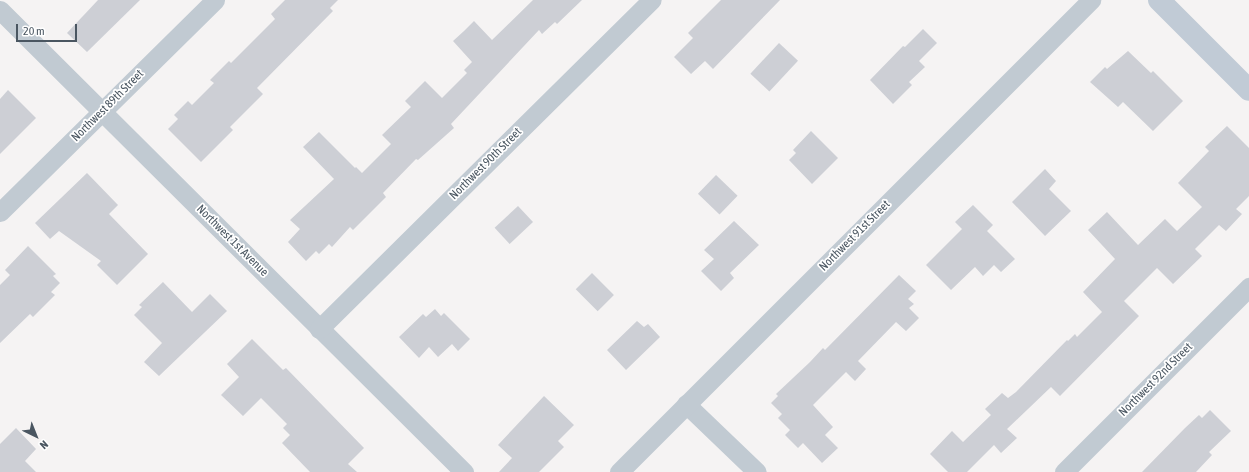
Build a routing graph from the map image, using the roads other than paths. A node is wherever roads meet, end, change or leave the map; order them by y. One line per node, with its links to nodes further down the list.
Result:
1 (215, 0): 7 (street, Northwest 89th Street)
2 (652, 0): 10 (street, Northwest 90th Street)
3 (1091, 0): 11 (street, Northwest 91st Street)
4 (1158, 0): 6 (street)
5 (0, 10): 7 (street, Northwest 1st Avenue)
6 (1249, 90)
7 (102, 112): 8 (street, Northwest 89th Street); 10 (street, Northwest 1st Avenue)
8 (0, 212)
9 (1249, 287): 15 (street, Northwest 92nd Street)
10 (320, 329): 12 (street, Northwest 1st Avenue)
11 (686, 404): 13 (street, Northwest 91st Street); 14 (street)
12 (464, 472)
13 (619, 472)
14 (757, 472)
15 (1064, 472)

